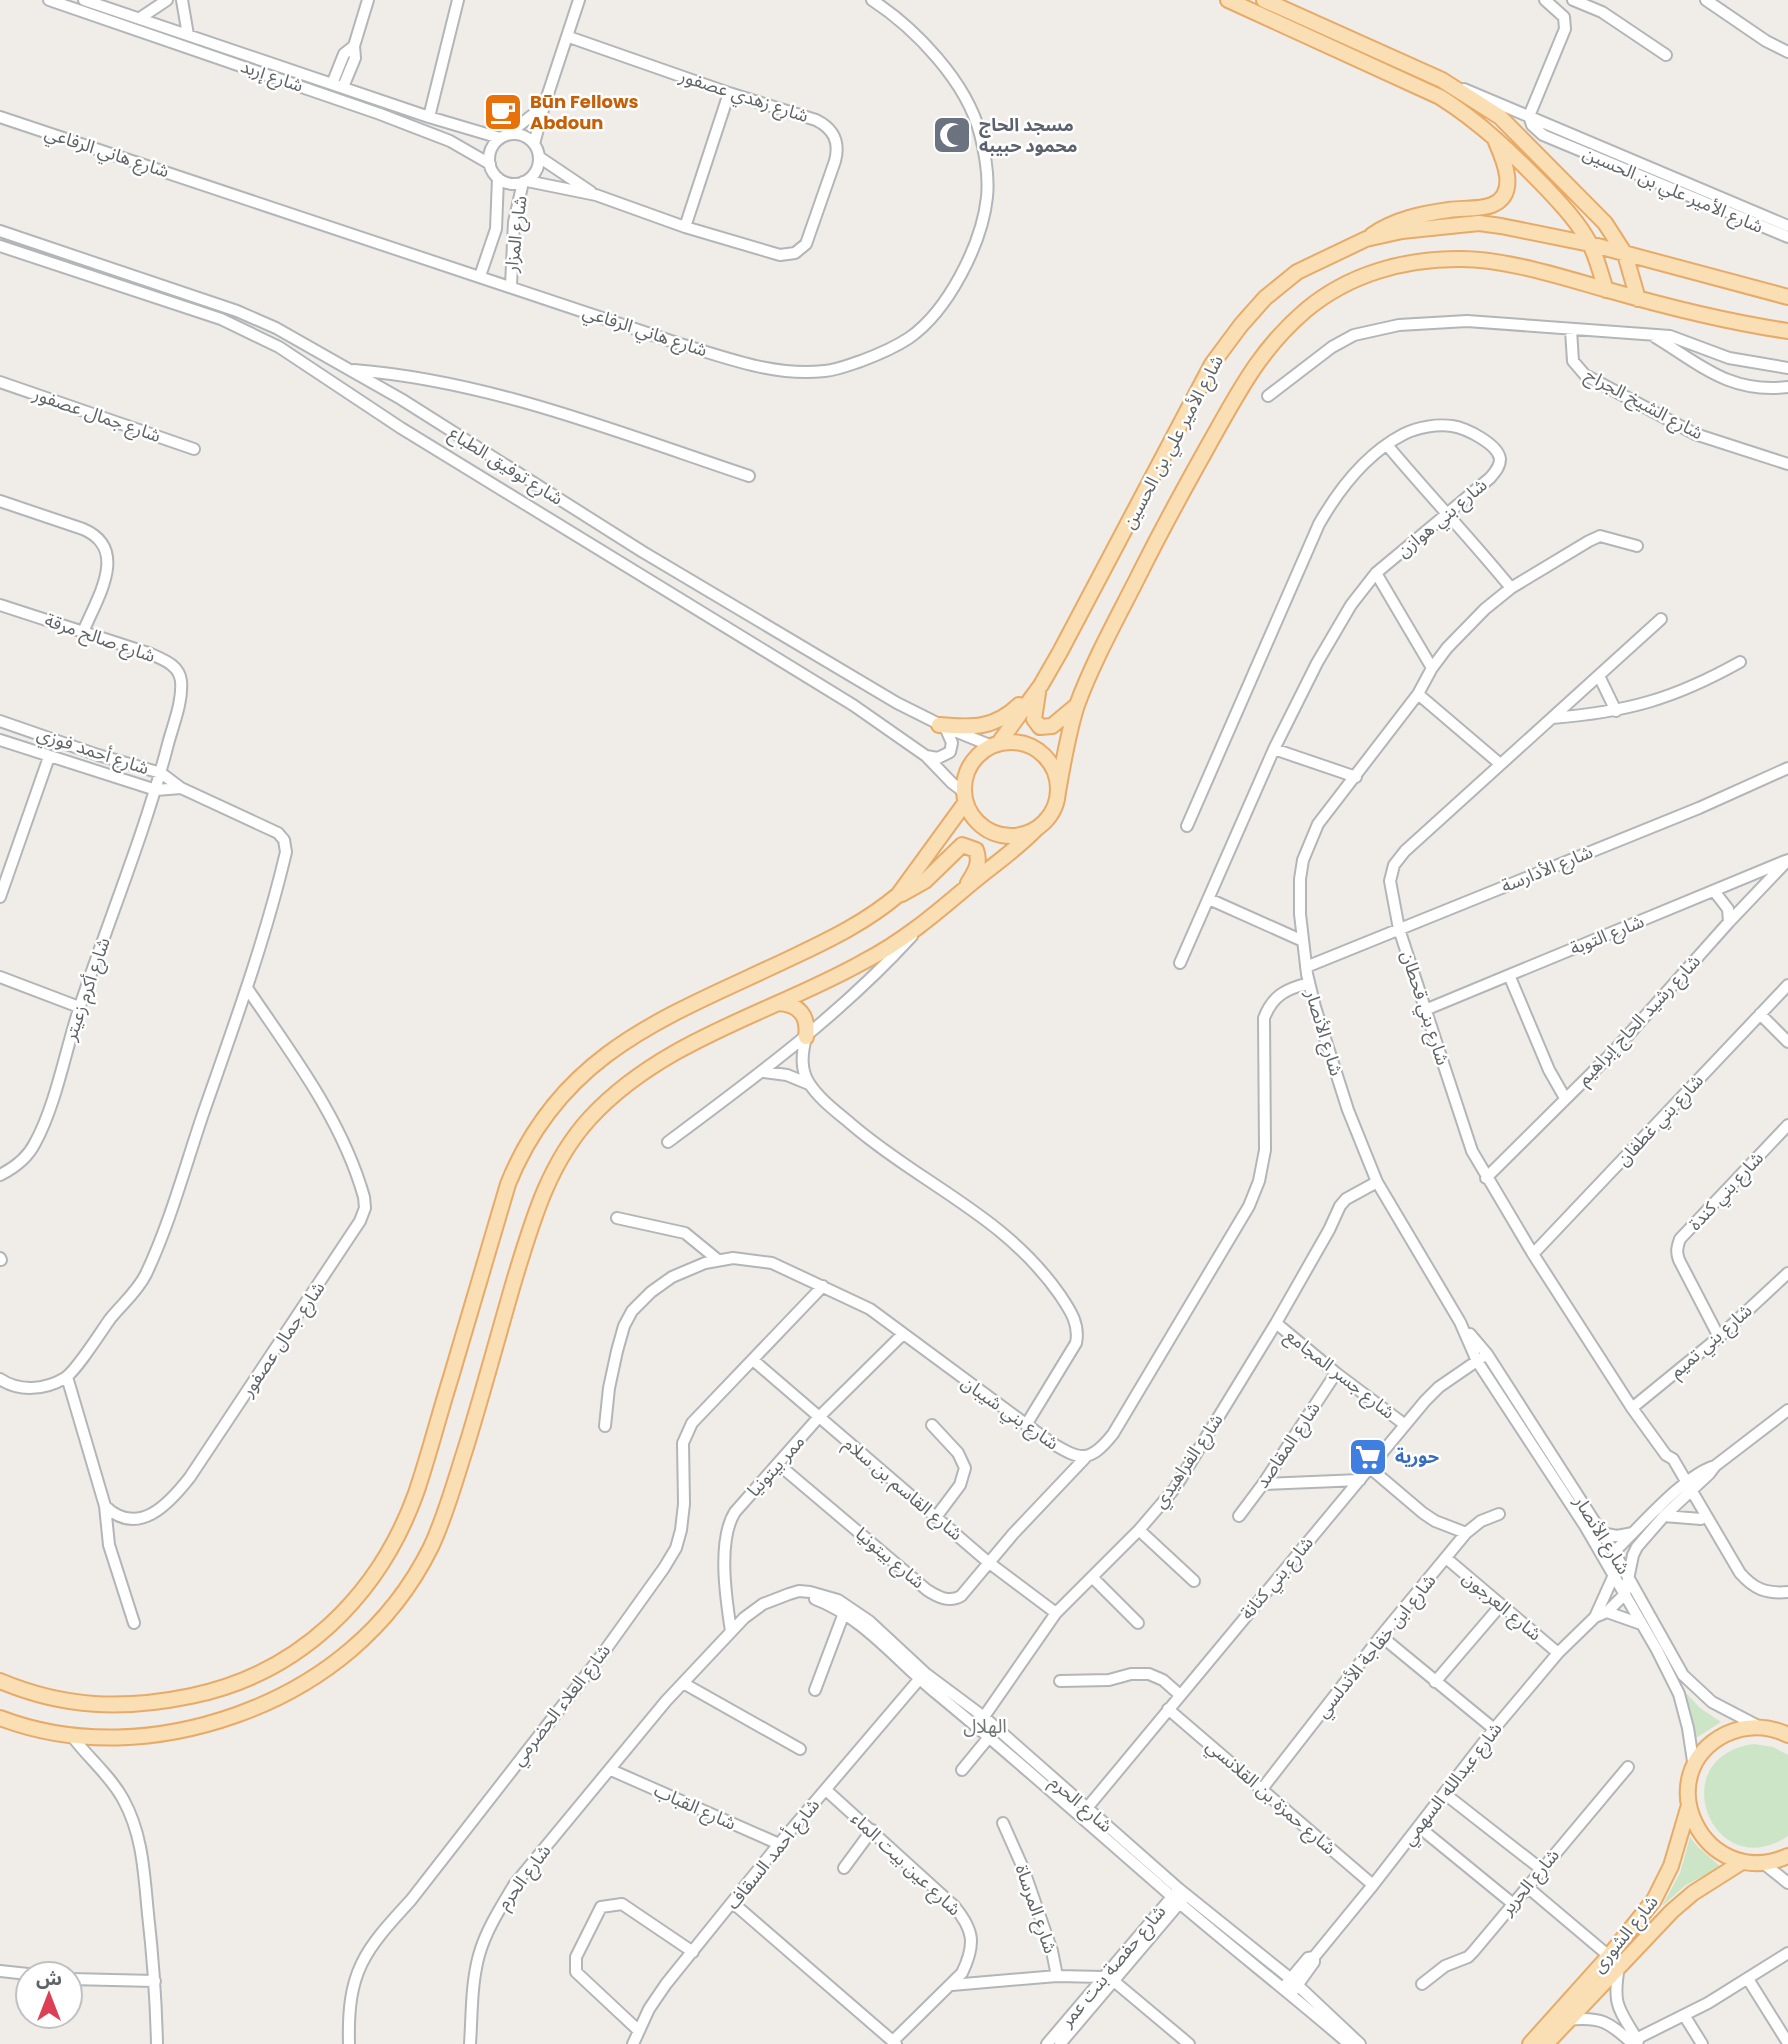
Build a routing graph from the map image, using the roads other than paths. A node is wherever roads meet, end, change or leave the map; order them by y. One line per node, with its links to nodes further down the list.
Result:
1 (50, 0): 32 (street, شارع إربد)
2 (87, 0): 14 (street, شارع إربد)
3 (167, 0): 14 (street)
4 (182, 0): 15 (street)
5 (368, 0): 17 (street)
6 (458, 0): 27 (street)
7 (579, 0): 16 (street)
8 (872, 0): 45 (street, شارع هاني الرفاعي)
9 (1228, 0): 28 (main road)
10 (1264, 0): 20 (main road, شارع الأمير علي بن الحسين)
11 (1545, 0): 25 (street)
12 (1573, 0): 19 (street)
13 (1706, 0): 18 (street)
14 (140, 18): 15 (street, شارع إربد)
15 (188, 35): 21 (street, شارع إربد)
16 (569, 37): 23 (street, شارع زهدي عصفور); 24 (street)
17 (354, 46): 21 (street); 22 (street)
18 (1788, 52)
19 (1666, 55)
20 (1442, 79): 25 (street, شارع الأمير علي بن الحسين); 43 (main road, شارع الأمير علي بن الحسين)
21 (332, 83): 22 (street, شارع إربد)
22 (343, 88): 27 (street, شارع إربد)
23 (729, 93): 37 (street); 37 (street, شارع زهدي عصفور)
24 (544, 106): 29 (street); 30 (street)
25 (1530, 116): 36 (street, شارع الأمير علي بن الحسين); 39 (street, شارع الأمير علي بن الحسين)
26 (0, 117): 44 (street, شارع هاني الرفاعي)
27 (429, 117): 29 (street, شارع إربد)
28 (1492, 135): 40 (main road); 41 (main road)
29 (503, 137): 30 (street); 32 (street)
30 (534, 144): 31 (street)
31 (539, 157): 34 (street); 35 (street, شارع زهدي عصفور)
32 (490, 164): 33 (street)
33 (498, 178): 34 (street); 44 (street, شارع المزار)
34 (525, 181): 35 (street, شارع زهدي عصفور); 45 (street, شارع المزار)
35 (596, 195): 37 (street, شارع زهدي عصفور)
36 (1788, 226)
37 (685, 227)
38 (0, 231): 53 (street, شارع توفيق الطباع)
39 (1788, 237)
40 (1366, 239): 41 (main road, شارع الأمير علي بن الحسين); 74 (main road, شارع الأمير علي بن الحسين)
41 (1590, 244): 43 (main road, شارع الأمير علي بن الحسين); 46 (main road)
42 (0, 246): 58 (street, شارع توفيق الطباع)
43 (1625, 254): 47 (main road, شارع الأمير علي بن الحسين); 48 (main road, شارع الأمير علي بن الحسين)
44 (481, 276): 45 (street, شارع هاني الرفاعي)
45 (511, 285)
46 (1606, 290): 48 (main road, شارع الأمير علي بن الحسين); 76 (main road, شارع الأمير علي بن الحسين)
47 (1788, 297)
48 (1638, 299): 50 (main road, شارع الأمير علي بن الحسين)
49 (1571, 330): 51 (street); 56 (street); 61 (street, شارع الشيخ الجراح)
50 (1788, 331)
51 (1649, 333): 52 (street); 55 (street)
52 (1788, 368)
53 (351, 370): 57 (street, شارع توفيق الطباع); 62 (street)
54 (0, 382): 60 (street, شارع جمال عصفور)
55 (1788, 387)
56 (1268, 396)
57 (415, 408): 58 (street); 80 (street, شارع توفيق الطباع)
58 (401, 428): 84 (street, شارع توفيق الطباع)
59 (1387, 445): 64 (street); 64 (street, شارع بني هوازن); 94 (street, شارع بني هوازن)
60 (194, 449)
61 (1788, 464)
62 (749, 476)
63 (0, 501): 70 (street)
64 (1447, 515): 66 (street, شارع بني هوازن); 67 (street)
65 (1637, 546): 67 (street)
66 (1376, 573): 72 (street); 83 (street, شارع بني هوازن)
67 (1511, 588): 72 (street)
68 (0, 605): 70 (street, شارع صالح مرقة)
69 (1661, 619): 73 (street, شارع بني قحطان)
70 (83, 632): 88 (street, شارع صالح مرقة)
71 (1740, 662): 77 (street)
72 (1432, 668): 75 (street)
73 (1599, 677): 77 (street); 78 (street, شارع بني قحطان)
74 (1041, 685): 76 (main road); 80 (main road); 82 (main road, شارع الأمير علي بن الحسين)
75 (1418, 694): 86 (street); 89 (street)
76 (1078, 703): 92 (main road, شارع الأمير علي بن الحسين)
77 (1616, 712): 78 (street)
78 (1552, 718): 86 (street, شارع بني قحطان)
79 (0, 721): 88 (street, شارع أحمد فوزي)
80 (942, 726): 82 (street, شارع توفيق الطباع); 84 (street)
81 (0, 740): 85 (street, شارع أحمد فوزي)
82 (995, 745): 92 (main road); 93 (main road)
83 (1274, 749): 89 (street); 101 (street, شارع بني هوازن)
84 (926, 756): 93 (street, شارع توفيق الطباع)
85 (50, 757): 91 (street, شارع أحمد فوزي); 100 (street)
86 (1499, 763): 104 (street, شارع بني قحطان)
87 (1788, 768): 104 (street, شارع الأدارسة)
88 (161, 773): 90 (street, شارع أحمد فوزي); 91 (street, شارع صالح مرقة)
89 (1356, 777): 105 (street)
90 (181, 788): 91 (street, شارع أحمد فوزي); 112 (street, شارع أحمد فوزي)
91 (156, 790): 114 (street, شارع أكرم زعيتر)
92 (1058, 792): 95 (main road)
93 (964, 797): 95 (main road); 99 (main road)
94 (1187, 825)
95 (1036, 829): 97 (main road)
96 (1788, 860): 98 (street, شارع التوبة); 102 (street, شارع رشيد الحاج إبراهيم)
97 (966, 888): 99 (main road); 103 (main road)
98 (1714, 891): 102 (street); 108 (street, شارع التوبة)
99 (898, 895): 187 (main road)
100 (0, 897)
101 (1209, 899): 105 (street); 106 (street, شارع بني هوازن)
102 (1729, 922): 121 (street, شارع رشيد الحاج إبراهيم)
103 (923, 924): 113 (main road); 117 (street)
104 (1399, 929): 107 (street, شارع الأدارسة); 115 (street, شارع بني قحطان)
105 (1303, 942): 107 (street)
106 (1180, 963)
107 (1306, 967): 110 (street, شارع الأنصار)
108 (1509, 975): 115 (street, شارع التوبة); 121 (street)
109 (0, 977): 114 (street)
110 (1308, 983): 126 (street, شارع الأنصار); 147 (street)
111 (1788, 985): 116 (street, شارع بني غطفان)
112 (247, 988): 138 (street); 154 (street, شارع جمال عصفور)
113 (778, 1003): 117 (main road); 201 (main road)
114 (79, 1007): 124 (street, شارع أكرم زعيتر)
115 (1425, 1010): 125 (street, شارع بني قحطان)
116 (1760, 1014): 118 (street); 128 (street, شارع بني غطفان)
117 (806, 1037): 119 (street); 120 (street)
118 (1788, 1042)
119 (764, 1072): 120 (street); 123 (street)
120 (809, 1084): 145 (street)
121 (1565, 1098): 125 (street, شارع رشيد الحاج إبراهيم)
122 (1788, 1125): 134 (street, شارع بني كندة)
123 (668, 1142)
124 (0, 1175)
125 (1486, 1178): 128 (street, شارع بني قحطان)
126 (1377, 1182): 132 (street, شارع الفراهيدي); 135 (street, شارع الأنصار)
127 (617, 1218): 129 (street)
128 (1533, 1254): 140 (street, شارع بني قحطان)
129 (718, 1260): 131 (street, شارع بني شيبان); 146 (street, شارع بني شيبان)
130 (1788, 1273): 134 (street, شارع بني تميم)
131 (823, 1286): 133 (street, شارع بني شيبان); 136 (street, شارع العلاء الحضرمي)
132 (1276, 1323): 137 (street, شارع جسر المجامع); 160 (street, شارع الفراهيدي)
133 (903, 1334): 142 (street, ممر بيتونيا); 145 (street, شارع بني شيبان)
134 (1719, 1337): 140 (street, شارع بني تميم)
135 (1482, 1357): 143 (street, شارع بني كنانة); 152 (street, شارع الأنصار)
136 (753, 1360): 142 (street, شارع القاسم بن سلام); 246 (street, شارع العلاء الحضرمي)
137 (1335, 1373): 143 (street, شارع جسر المجامع); 151 (street, شارع المقاصد)
138 (67, 1377): 139 (street); 154 (street)
139 (0, 1379)
140 (1632, 1408): 153 (street, شارع بني قحطان)
141 (1788, 1410): 153 (street)
142 (818, 1418): 148 (street, ممر بيتونيا); 158 (street, شارع القاسم بن سلام)
143 (1404, 1424): 149 (street, شارع بني كنانة)
144 (932, 1425): 158 (street)
145 (1026, 1425): 147 (street, شارع بني شيبان)
146 (605, 1426)
147 (1085, 1458): 167 (street, شارع بيتونيا)
148 (778, 1464): 167 (street, شارع بيتونيا); 183 (street, ممر بيتونيا)
149 (1370, 1468): 150 (street, شارع بني كنانة); 161 (street)
150 (1360, 1480): 151 (street); 192 (street, شارع بني كنانة)
151 (1263, 1484): 156 (street, شارع المقاصد)
152 (1565, 1486): 162 (street, شارع الأنصار); 169 (street, شارع الأنصار)
153 (1687, 1489): 157 (street); 159 (street); 163 (street); 164 (street)
154 (105, 1506): 180 (street)
155 (1499, 1514): 161 (street, شارع ابن خفاجة الأندلسي)
156 (1239, 1516)
157 (1664, 1516): 159 (street); 170 (street)
158 (936, 1517): 167 (street, شارع القاسم بن سلام)
159 (1701, 1519): 164 (street)
160 (1139, 1530): 168 (street, شارع الفراهيدي); 171 (street)
161 (1466, 1532): 166 (street, شارع ابن خفاجة الأندلسي)
162 (1601, 1533): 163 (street); 165 (street, شارع الأنصار)
163 (1633, 1533): 165 (street)
164 (1717, 1537): 172 (street)
165 (1614, 1552): 169 (street, شارع عبدالله السهمي); 170 (street, شارع الأنصار)
166 (1446, 1558): 175 (street, شارع العرجون); 184 (street, شارع ابن خفاجة الأندلسي)
167 (988, 1562): 177 (street, شارع القاسم بن سلام)
168 (1092, 1577): 177 (street, شارع الفراهيدي); 181 (street)
169 (1613, 1577): 174 (street, شارع الأنصار); 179 (street, شارع عبدالله السهمي)
170 (1629, 1579): 174 (street); 197 (street, شارع الأنصار)
171 (1194, 1581)
172 (1788, 1592)
173 (789, 1594): 178 (street, شارع الحرم); 183 (street, شارع الحرم); 186 (street, شارع الحرم)
174 (1625, 1594): 176 (street, شارع عبدالله السهمي); 182 (street, شارع الأنصار)
175 (1500, 1605): 185 (street, شارع العرجون); 189 (street)
176 (1606, 1612): 179 (street, شارع عبدالله السهمي); 182 (street)
177 (1056, 1613): 195 (street, شارع الفراهيدي)
178 (844, 1614): 186 (street, شارع الحرم); 191 (street)
179 (1595, 1617): 185 (street, شارع عبدالله السهمي)
180 (134, 1623)
181 (1138, 1623)
182 (1641, 1624): 204 (street, شارع الأنصار)
183 (731, 1631): 190 (street, شارع الحرم)
184 (1381, 1636): 189 (street); 207 (street, شارع ابن خفاجة الأندلسي)
185 (1559, 1653): 198 (street, شارع عبدالله السهمي)
186 (922, 1676): 195 (street, شارع الحرم); 208 (street, شارع أحمد السقاف)
187 (0, 1681)
188 (1060, 1681): 192 (street)
189 (1435, 1682): 198 (street)
190 (683, 1684): 202 (street); 205 (street, شارع الحرم)
191 (814, 1690)
192 (1180, 1695): 193 (street, شارع بني كنانة)
193 (1168, 1709): 207 (street, شارع حمزة بن القلانسي); 211 (street, شارع بني كنانة)
194 (0, 1718): 201 (main road)
195 (980, 1722): 199 (street, شارع الحرم)
196 (1788, 1723): 197 (main road)
197 (1765, 1728): 200 (main road); 204 (main road)
198 (1494, 1729): 209 (street, شارع عبدالله السهمي)
199 (992, 1733): 206 (street); 211 (street, شارع الحرم)
200 (1788, 1735)
201 (72, 1736): 234 (street)
202 (800, 1749)
203 (1628, 1767): 220 (street, شارع الحرير)
204 (1694, 1768): 210 (main road, شارع الشورى)
205 (611, 1770): 215 (street, شارع القباب); 247 (street, شارع الحرم)
206 (962, 1770)
207 (1262, 1789): 222 (street, شارع حمزة بن القلانسي)
208 (826, 1790): 214 (street, شارع عين بيت الماء); 215 (street, شارع أحمد السقاف)
209 (1446, 1794): 213 (street, شارع عبدالله السهمي); 220 (street)
210 (1689, 1805): 217 (main road); 229 (main road, شارع الشورى)
211 (1083, 1812): 224 (street, شارع الحرم)
212 (1003, 1823): 230 (street, شارع المرساة)
213 (1419, 1827): 222 (street, شارع عبدالله السهمي); 226 (street)
214 (872, 1830): 219 (street); 237 (street, شارع عين بيت الماء)
215 (779, 1844): 225 (street, شارع أحمد السقاف)
216 (1788, 1856): 218 (main road)
217 (1742, 1862): 218 (main road); 229 (main road, شارع الشورى)
218 (1762, 1863): 221 (street)
219 (844, 1868)
220 (1541, 1869): 223 (street, شارع الحرير)
221 (1788, 1883)
222 (1373, 1885): 238 (street, شارع عبدالله السهمي)
223 (1526, 1886): 226 (street, شارع الحرير); 229 (street)
224 (1179, 1896): 231 (street, شارع حفصة بنت عمر); 235 (street, شارع حفصة بنت عمر); 238 (street, شارع الحرم)
225 (733, 1903): 227 (street, شارع أحمد السقاف); 243 (street)
226 (1512, 1903): 236 (street, شارع الحرير)
227 (693, 1952): 241 (street, شارع أحمد السقاف); 241 (street)
228 (1788, 1953): 233 (street)
229 (1614, 1960): 240 (main road, شارع الشورى); 242 (street); 253 (main road, شارع الشورى)
230 (1057, 1976): 231 (street); 237 (street, شارع المرساة)
231 (1104, 1977): 235 (street); 248 (street, شارع حفصة بنت عمر)
232 (84, 1979): 234 (street)
233 (1748, 1979): 239 (street); 244 (street)
234 (155, 1981): 245 (street)
235 (1115, 1982): 249 (street, شارع حفصة بنت عمر); 250 (street)
236 (1422, 1984)
237 (951, 1985): 243 (street, شارع عين بيت الماء)
238 (1291, 1987): 251 (street, شارع الحرم); 252 (street, شارع الحرم)
239 (1684, 2015): 242 (street); 255 (street)
240 (1567, 2020): 242 (street); 254 (main road, شارع الشورى)
241 (637, 2038)
242 (1634, 2042)
243 (895, 2043)
244 (1788, 2043)
245 (157, 2044)
246 (349, 2044)
247 (470, 2044)
248 (1047, 2044)
249 (1060, 2044)
250 (1189, 2044)
251 (1349, 2044)
252 (1360, 2044)
253 (1530, 2044)
254 (1546, 2044)
255 (1702, 2044)

